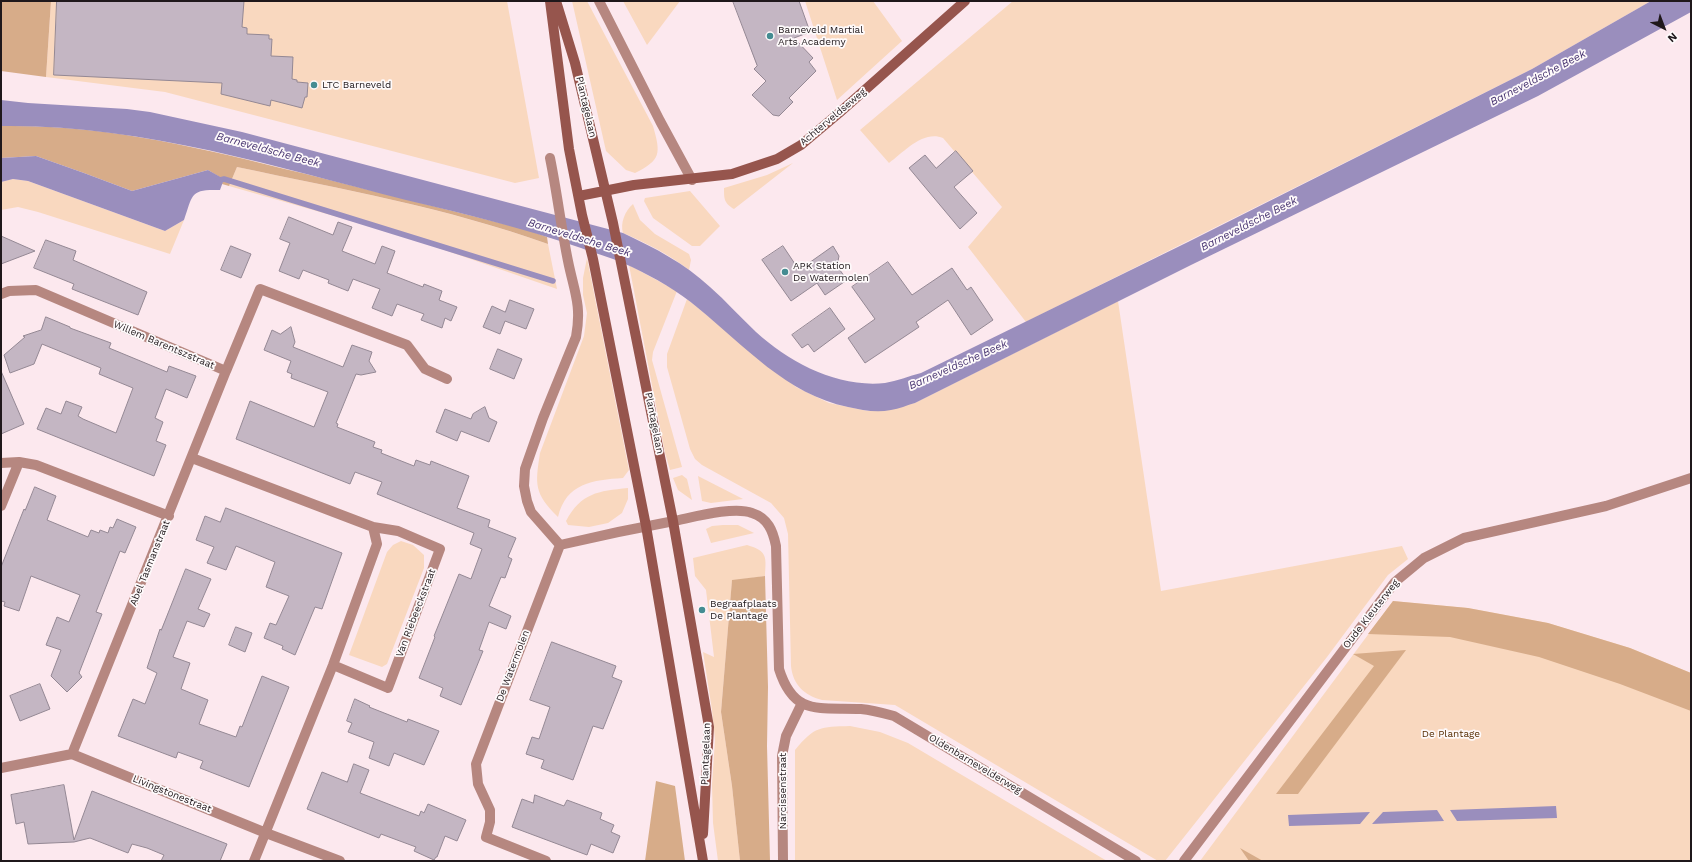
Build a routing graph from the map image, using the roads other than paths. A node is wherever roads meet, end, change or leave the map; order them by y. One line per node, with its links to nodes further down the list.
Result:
1 (550, 1): 8 (main road, Plantagelaan)
2 (556, 1): 7 (main road, Plantagelaan)
3 (599, 1): 6 (street)
4 (965, 1): 6 (main road, Achterveldseweg)
5 (550, 158): 21 (street)
6 (692, 180): 7 (main road, Achterveldseweg)
7 (605, 191): 8 (main road, Achterveldseweg); 18 (main road, Plantagelaan)
8 (579, 196): 20 (main road, Plantagelaan)
9 (1, 294): 10 (street, Willem Barentszstraat)
10 (226, 371): 11 (street, Willem Barentszstraat); 12 (street, Abel Tasmanstraat)
11 (447, 379)
12 (192, 458): 17 (street, Abel Tasmanstraat); 19 (street, Van Riebeeckstraat)
13 (19, 462): 14 (street); 16 (street); 17 (street)
14 (1, 463)
15 (1691, 478): 33 (street, Oude Kleuterweg)
16 (1, 506)
17 (169, 516): 24 (street, Abel Tasmanstraat)
18 (673, 521): 20 (street); 23 (street); 27 (main road, Plantagelaan)
19 (373, 526): 22 (street); 22 (street, Van Riebeeckstraat)
20 (646, 526): 21 (street); 27 (main road, Plantagelaan)
21 (560, 545): 30 (street, De Watermolen)
22 (333, 665): 26 (street)
23 (802, 703): 31 (street, Narcissenstraat); 32 (street, Oldenbarnevelderweg)
24 (72, 754): 25 (street); 26 (street, Livingstonestraat)
25 (1, 768)
26 (266, 833): 28 (street); 29 (street, Livingstonestraat)
27 (702, 856)
28 (254, 861)
29 (340, 861)
30 (546, 861)
31 (783, 861)
32 (1136, 861)
33 (1184, 861)

